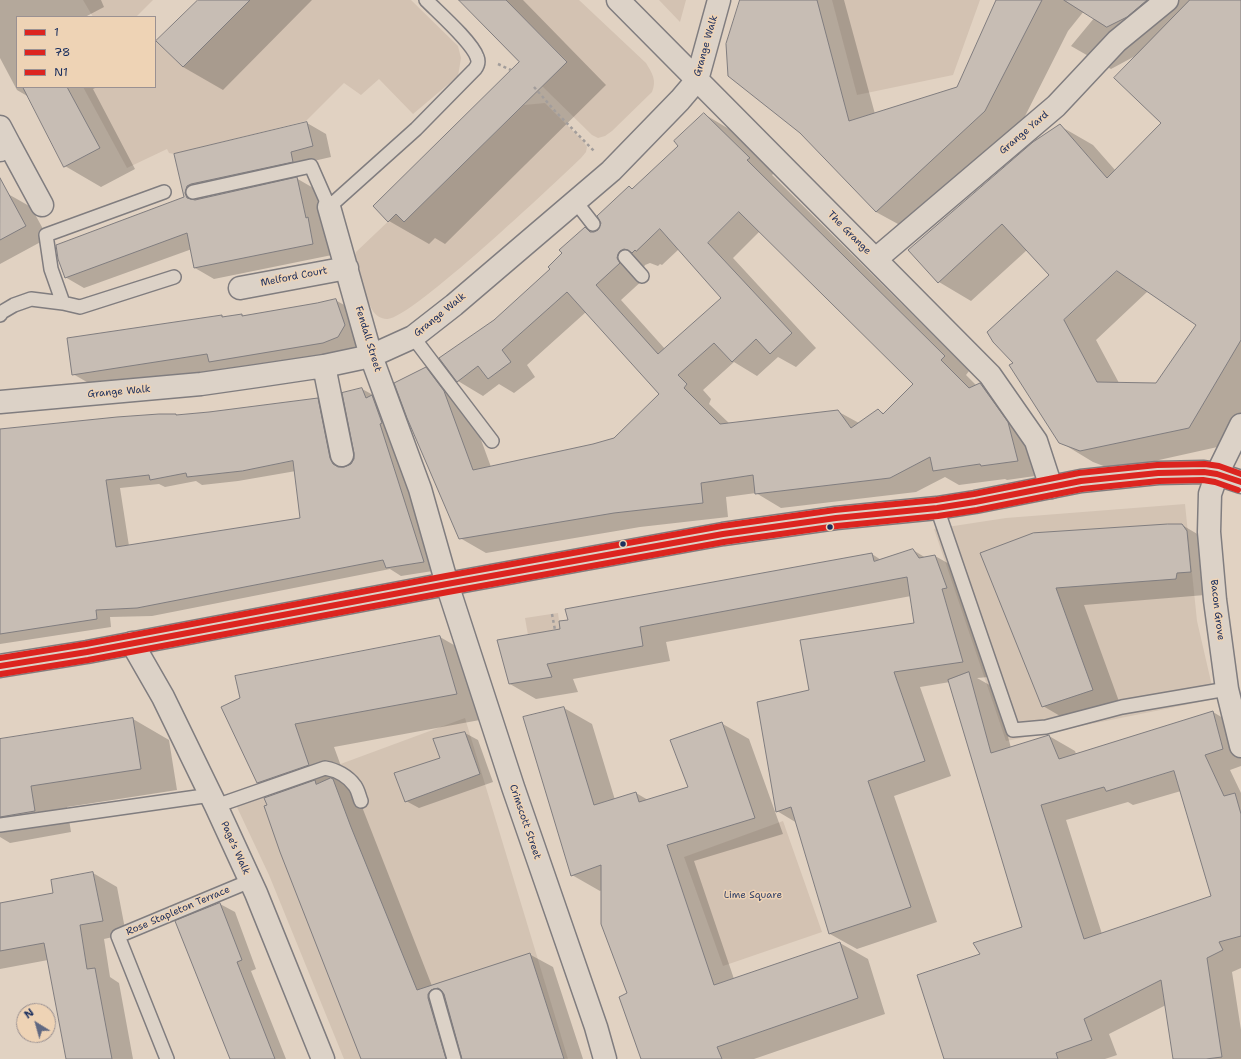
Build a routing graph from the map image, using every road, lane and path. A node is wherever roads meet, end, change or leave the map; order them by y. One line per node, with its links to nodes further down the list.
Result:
1 (426, 0): 13 (lane)
2 (618, 0): 5 (street, The Grange)
3 (719, 0): 5 (street, Grange Walk)
4 (1167, 0): 16 (street, Grange Yard)
5 (697, 80): 8 (street, Grange Walk); 16 (street, The Grange)
6 (534, 87): 8 (path)
7 (3, 140): 12 (street)
8 (611, 171): 11 (street, Grange Walk)
9 (164, 192): 21 (lane)
10 (193, 192): 13 (lane)
11 (575, 201): 14 (lane); 23 (street, Grange Walk)
12 (42, 205)
13 (329, 207): 17 (street, Fendall Street)
14 (593, 224)
15 (625, 257): 19 (lane)
16 (876, 260): 32 (street, The Grange)
17 (347, 268): 20 (street, Melford Court); 24 (street, Fendall Street)
18 (174, 276): 21 (lane)
19 (642, 276)
20 (240, 288)
21 (63, 303): 22 (lane)
22 (0, 315)
23 (413, 337): 24 (street, Grange Walk); 28 (lane)
24 (371, 356): 25 (street, Grange Walk); 34 (street, Fendall Street)
25 (324, 366): 26 (street, Grange Walk); 29 (street)
26 (0, 402)
27 (1241, 426): 30 (street, Bacon Grove)
28 (492, 441)
29 (342, 455)
30 (1217, 474): 31 (street); 32 (street); 39 (street, Bacon Grove)
31 (1241, 482)
32 (1051, 487): 33 (street)
33 (937, 508): 34 (street); 39 (lane)
34 (447, 584): 37 (street); 49 (street, Crimscott Street)
35 (552, 614): 36 (path)
36 (555, 630)
37 (132, 643): 38 (street); 41 (street, Page's Walk)
38 (0, 666)
39 (1228, 690): 40 (street, Bacon Grove)
40 (1241, 746)
41 (213, 801): 42 (lane); 43 (lane); 44 (street, Page's Walk)
42 (361, 801)
43 (0, 825)
44 (250, 881): 46 (lane, Rose Stapleton Terrace); 47 (street, Page's Walk)
45 (436, 996): 48 (lane)
46 (167, 1059)
47 (323, 1059)
48 (454, 1059)
49 (605, 1059)

